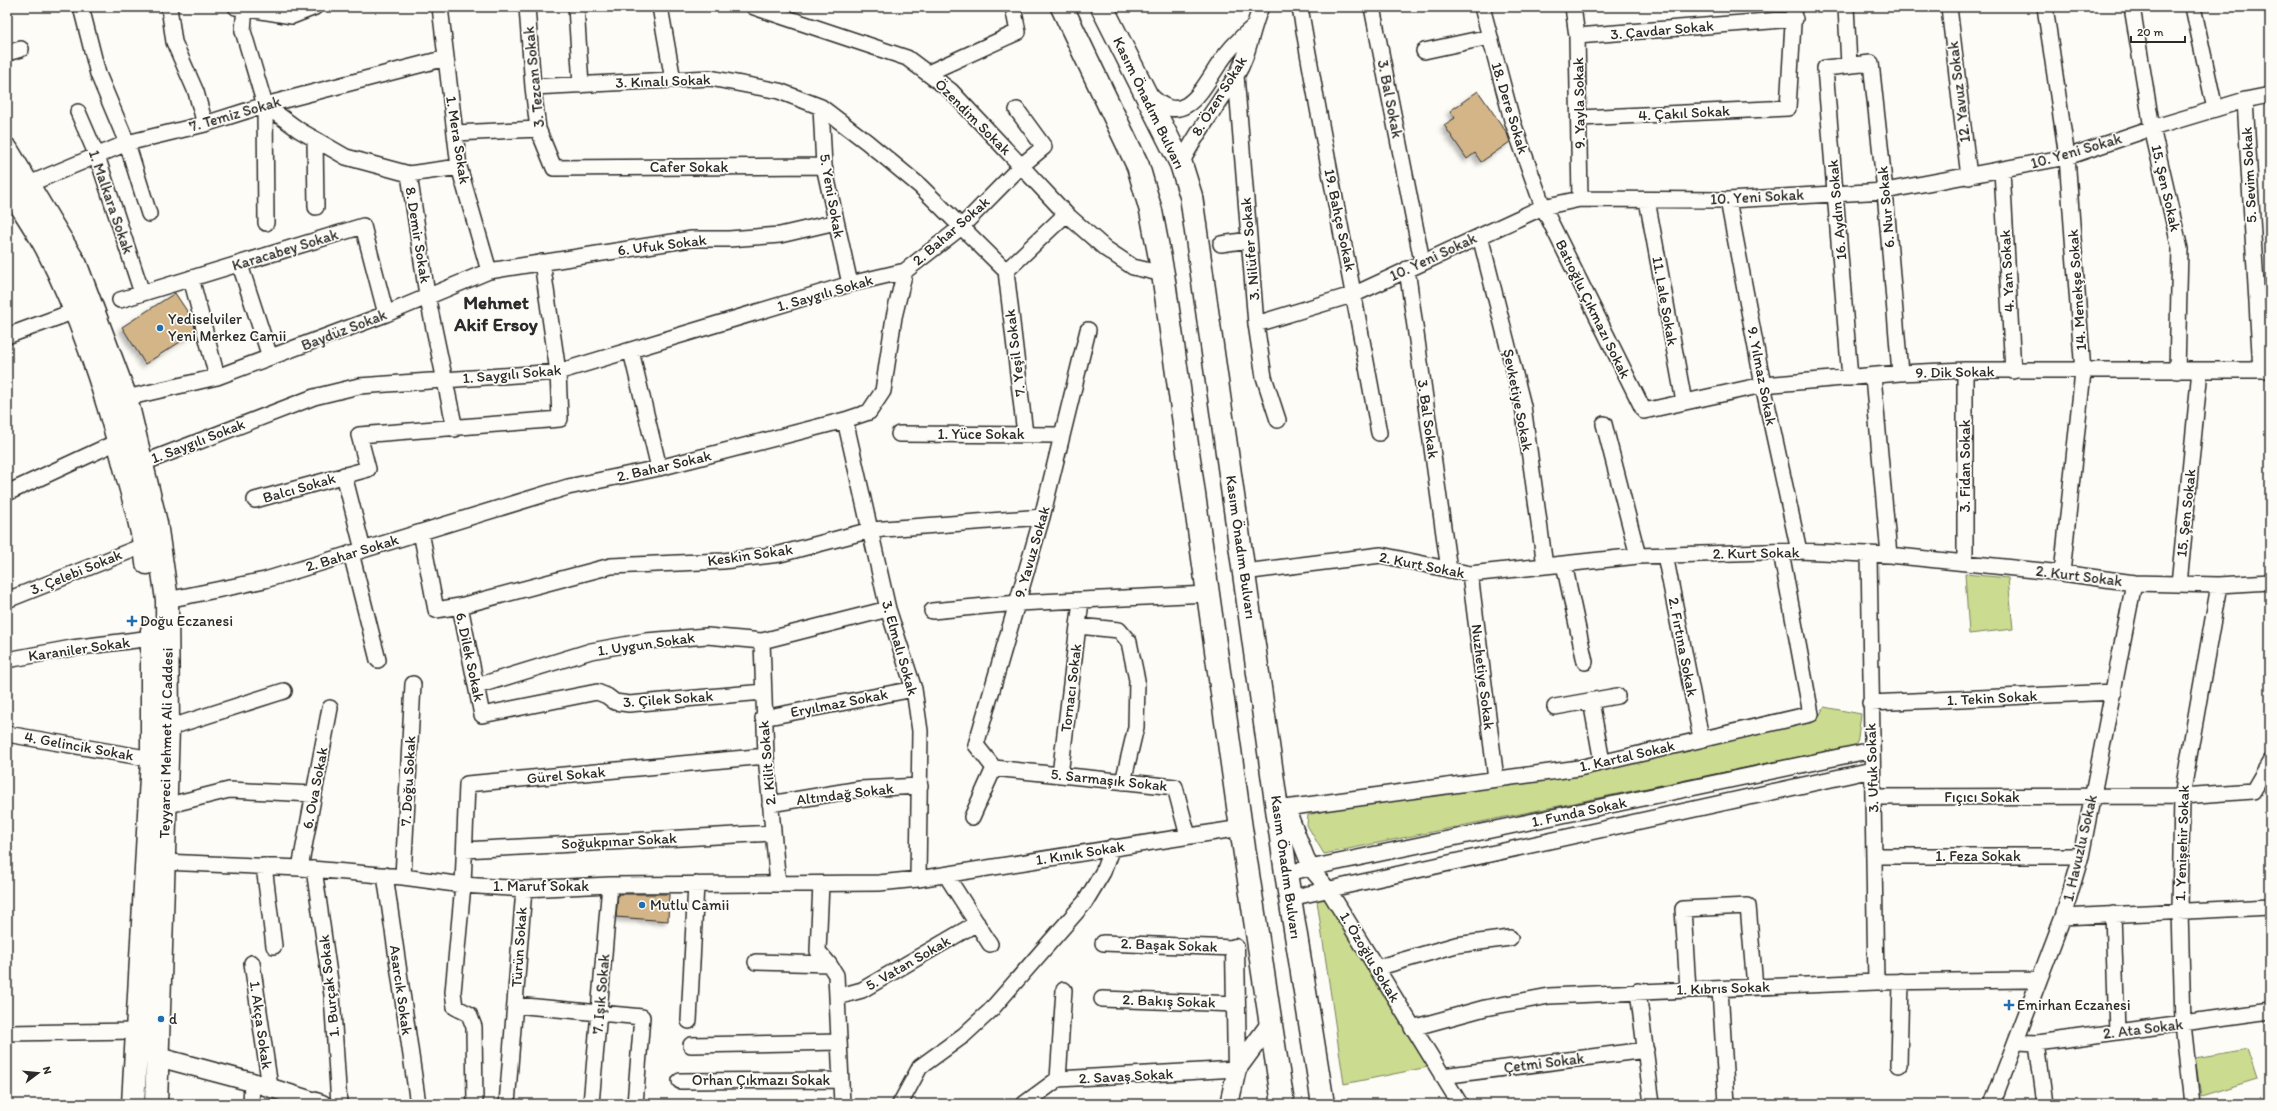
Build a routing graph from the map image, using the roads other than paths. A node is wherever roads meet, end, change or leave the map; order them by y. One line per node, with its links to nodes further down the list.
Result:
1 (81, 7): 50 (street)
2 (169, 7): 45 (street)
3 (315, 7): 22 (street)
4 (440, 7): 29 (street, 1. Mera Sokak)
5 (527, 7): 35 (street, 3. Tezcan Sokak)
6 (576, 7): 34 (street)
7 (660, 7): 33 (street)
8 (754, 7): 23 (street, Özendim Sokak)
9 (1013, 7): 31 (street)
10 (1062, 7): 86 (main road)
11 (1102, 7): 36 (main road, Kasım Önadım Bulvarı)
12 (1261, 7): 25 (street, 8. Özen Sokak)
13 (1300, 7): 90 (street, 19. Bahçe Sokak)
14 (1372, 7): 79 (street, 3. Bal Sokak)
15 (1482, 7): 27 (street, 18. Dere Sokak)
16 (1573, 7): 26 (street, 9. Yayla Sokak)
17 (1846, 7): 30 (street)
18 (1948, 7): 61 (street, 12. Yavuz Sokak)
19 (2045, 7): 53 (street, 14. Menekşe Sokak)
20 (2132, 7): 46 (street, 15. Şen Sokak)
21 (2193, 7): 41 (street)
22 (242, 8): 39 (street)
23 (772, 10): 31 (street, Özendim Sokak)
24 (1794, 13): 26 (street, 3. Çavdar Sokak); 44 (street, 4. Çakıl Sokak)
25 (1252, 27): 32 (street, 8. Özen Sokak); 36 (street, 8. Özen Sokak)
26 (1577, 36): 44 (street, 9. Yayla Sokak)
27 (1489, 37): 28 (street); 70 (street, 18. Dere Sokak)
28 (1424, 52)
29 (446, 58): 39 (street, 7. Temiz Sokak); 48 (street, 1. Mera Sokak)
30 (1849, 65): 64 (street, 6. Nur Sokak); 65 (street, 16. Aydın Sokak)
31 (928, 73): 56 (street, Özendim Sokak)
32 (1236, 75): 54 (street, 8. Özen Sokak); 77 (street, 3. Nilüfer Sokak)
33 (673, 80): 34 (street, 3. Kınalı Sokak); 40 (street, 3. Kınalı Sokak)
34 (581, 85): 35 (street, 3. Kınalı Sokak)
35 (533, 87): 47 (street, 3. Tezcan Sokak)
36 (1143, 89): 54 (main road, Kasım Önadım Bulvarı)
37 (2270, 95): 38 (street, 10. Yeni Sokak)
38 (2245, 100): 41 (street, 10. Yeni Sokak); 102 (street, 5. Sevim Sokak)
39 (265, 105): 45 (street, 7. Temiz Sokak); 49 (street); 74 (street)
40 (821, 107): 55 (street, 5. Yeni Sokak); 75 (street, 3. Kınalı Sokak)
41 (2215, 109): 46 (street, 10. Yeni Sokak)
42 (1017, 110): 56 (street, 2. Bahar Sokak)
43 (78, 112): 52 (street, 1. Malkara Sokak)
44 (1580, 118): 66 (street, 9. Yayla Sokak)
45 (205, 124): 50 (street, 7. Temiz Sokak)
46 (2152, 128): 53 (street, 10. Yeni Sokak); 104 (street, 15. Şen Sokak)
47 (538, 129): 48 (street); 58 (street, 3. Tezcan Sokak)
48 (455, 133): 57 (street, 1. Mera Sokak)
49 (315, 139): 60 (street); 69 (street)
50 (127, 143): 52 (street, 7. Temiz Sokak); 71 (street)
51 (7, 150): 63 (main road, Teyyareci Mehmet Ali Caddesi)
52 (96, 156): 63 (street, 7. Temiz Sokak); 89 (street, 1. Malkara Sokak)
53 (2067, 157): 59 (street, 10. Yeni Sokak); 106 (street, 14. Menekşe Sokak)
54 (1181, 164): 145 (main road, Kasım Önadım Bulvarı)
55 (824, 166): 58 (street, Cafer Sokak); 73 (street, 5. Yeni Sokak)
56 (1022, 166): 72 (street, Özendim Sokak); 75 (street, 2. Bahar Sokak)
57 (459, 168): 60 (street); 83 (street, 1. Mera Sokak)
58 (554, 168)
59 (2002, 170): 61 (street, 10. Yeni Sokak); 103 (street, 4. Yan Sokak)
60 (409, 174): 91 (street, 8. Demir Sokak)
61 (1969, 177): 64 (street, 10. Yeni Sokak)
62 (7, 184): 93 (main road, Teyyareci Mehmet Ali Caddesi)
63 (28, 184): 113 (main road, Teyyareci Mehmet Ali Caddesi)
64 (1885, 191): 65 (street, 10. Yeni Sokak); 107 (street, 6. Nur Sokak)
65 (1836, 193): 68 (street, 10. Yeni Sokak); 110 (street, 16. Aydın Sokak)
66 (1580, 199): 67 (street, 10. Yeni Sokak); 70 (street, 10. Yeni Sokak)
67 (1647, 200): 68 (street, 10. Yeni Sokak); 114 (street, 11. Lale Sokak)
68 (1728, 200): 112 (street, 9. Yılmaz Sokak)
69 (316, 207)
70 (1542, 207): 76 (street, 10. Yeni Sokak); 115 (street, Batıoğlu Çıkmazı Sokak)
71 (149, 214)
72 (1066, 214): 85 (street); 86 (street, Özendim Sokak)
73 (836, 222): 80 (street, 6. Ufuk Sokak); 88 (street, 5. Yeni Sokak)
74 (266, 223)
75 (960, 228): 84 (street, 2. Bahar Sokak); 85 (street)
76 (1480, 236): 79 (street, 10. Yeni Sokak); 143 (street, Şevketiye Sokak)
77 (1249, 240): 78 (street); 95 (street, 3. Nilüfer Sokak)
78 (1221, 244)
79 (1422, 261): 82 (street, 10. Yeni Sokak)
80 (542, 262): 83 (street, 6. Ufuk Sokak); 105 (street)
81 (240, 265): 87 (street, Karacabey Sokak); 94 (street, Karacabey Sokak); 99 (street)
82 (1407, 269): 90 (street, 10. Yeni Sokak); 144 (street, 3. Bal Sokak)
83 (488, 271): 91 (street, Baydüz Sokak)
84 (905, 271): 88 (street, 1. Saygılı Sokak); 116 (street, 2. Bahar Sokak)
85 (1006, 271): 122 (street, 7. Yeşil Sokak)
86 (1163, 274): 152 (main road)
87 (191, 278): 89 (street, Karacabey Sokak); 109 (street)
88 (850, 284): 98 (street, 1. Saygılı Sokak)
89 (142, 293): 92 (street, Karacabey Sokak)
90 (1355, 294): 95 (street, 10. Yeni Sokak); 120 (street, 19. Bahçe Sokak)
91 (428, 295): 94 (street, Baydüz Sokak); 111 (street, 8. Demir Sokak)
92 (120, 300)
93 (75, 311): 97 (street); 124 (main road, Teyyareci Mehmet Ali Caddesi)
94 (386, 314): 99 (street, Baydüz Sokak)
95 (1256, 324): 117 (street, 3. Nilüfer Sokak)
96 (1088, 330): 123 (street, 9. Yavuz Sokak)
97 (7, 336)
98 (631, 350): 105 (street, 1. Saygılı Sokak); 126 (street)
99 (270, 357): 109 (street, Baydüz Sokak)
100 (1965, 370): 103 (street, 9. Dik Sokak); 107 (street, 9. Dik Sokak); 141 (street, 3. Fidan Sokak)
101 (2200, 370): 102 (street, 9. Dik Sokak); 104 (street, 9. Dik Sokak); 150 (street, 15. Şen Sokak)
102 (2265, 370)
103 (2013, 371): 106 (street, 9. Dik Sokak)
104 (2177, 371): 106 (street, 9. Dik Sokak)
105 (558, 372): 111 (street, 1. Saygılı Sokak); 119 (street)
106 (2083, 372): 146 (street, 14. Menekşe Sokak)
107 (1900, 373): 108 (street, 9. Dik Sokak)
108 (1873, 376): 110 (street, 9. Dik Sokak); 139 (street)
109 (217, 377): 113 (street, Baydüz Sokak)
110 (1850, 378): 112 (street, 9. Dik Sokak)
111 (445, 380): 119 (street, 8. Demir Sokak); 125 (street, 1. Saygılı Sokak)
112 (1763, 385): 114 (street, 9. Dik Sokak); 134 (street, 9. Yılmaz Sokak)
113 (126, 398): 125 (main road, Teyyareci Mehmet Ali Caddesi)
114 (1684, 402): 115 (street, 9. Dik Sokak)
115 (1644, 411)
116 (845, 420): 126 (street, 2. Bahar Sokak); 131 (street, 3. Elmalı Sokak)
117 (1278, 420)
118 (1604, 424): 140 (street)
119 (455, 428): 127 (street, Balcı Sokak)
120 (1379, 433)
121 (899, 434): 122 (street, 1. Yüce Sokak)
122 (1025, 434): 123 (street, 1. Yüce Sokak)
123 (1062, 435): 130 (street, 9. Yavuz Sokak)
124 (119, 441): 128 (street); 133 (main road, Teyyareci Mehmet Ali Caddesi)
125 (143, 463): 154 (main road, Teyyareci Mehmet Ali Caddesi)
126 (659, 468): 132 (street, 2. Bahar Sokak)
127 (344, 474): 129 (street, Balcı Sokak); 135 (street, Balcı Sokak)
128 (7, 493)
129 (255, 500)
130 (1042, 517): 131 (street, Keskin Sokak); 156 (street, 9. Yavuz Sokak)
131 (871, 530): 157 (street, Keskin Sokak); 158 (street, 3. Elmalı Sokak)
132 (421, 532): 135 (street, 2. Bahar Sokak); 157 (street, 6. Dilek Sokak)
133 (145, 545): 153 (street, 3. Çelebi Sokak); 161 (main road, Teyyareci Mehmet Ali Caddesi)
134 (1799, 551): 136 (street, 2. Kurt Sokak); 137 (street, 2. Kurt Sokak)
135 (357, 552): 154 (street, 2. Bahar Sokak); 164 (street, Balcı Sokak)
136 (1781, 552): 138 (street, 2. Kurt Sokak); 181 (street, 1. Kartal Sokak)
137 (1869, 554): 139 (street, 2. Kurt Sokak); 174 (street, 3. Ufuk Sokak)
138 (1665, 555): 140 (street, 2. Kurt Sokak); 181 (street, 2. Fırtına Sokak)
139 (1890, 555): 141 (street, 2. Kurt Sokak)
140 (1638, 556): 142 (street, 2. Kurt Sokak)
141 (1965, 563): 146 (street, 2. Kurt Sokak)
142 (1564, 564): 143 (street, 2. Kurt Sokak); 165 (street)
143 (1545, 566): 147 (street, 2. Kurt Sokak)
144 (1449, 570): 145 (street, 2. Kurt Sokak); 147 (street, 2. Kurt Sokak)
145 (1244, 572): 199 (main road, Kasım Önadım Bulvarı)
146 (2062, 573): 149 (street, 2. Kurt Sokak)
147 (1470, 574): 190 (street, Nuzhetiye Sokak)
148 (2270, 582): 151 (street, 2. Kurt Sokak)
149 (2134, 583): 150 (street, 2. Kurt Sokak); 171 (street, 1. Havuzlu Sokak)
150 (2179, 584): 151 (street, 2. Kurt Sokak)
151 (2219, 585): 195 (street, 1. Yenişehir Sokak)
152 (1208, 594): 155 (street); 201 (main road)
153 (7, 600)
154 (166, 600): 179 (main road, Teyyareci Mehmet Ali Caddesi)
155 (1081, 601): 156 (street); 160 (street, Tornacı Sokak)
156 (1018, 603): 159 (street); 187 (street, 9. Yavuz Sokak)
157 (460, 606): 167 (street, 6. Dilek Sokak)
158 (888, 609): 162 (street, 1. Uygun Sokak); 168 (street, 3. Elmalı Sokak)
159 (932, 611)
160 (1078, 626): 189 (street, Tornacı Sokak); 191 (street)
161 (152, 638): 163 (street, Karaniler Sokak); 184 (main road, Teyyareci Mehmet Ali Caddesi)
162 (762, 641): 167 (street, 1. Uygun Sokak); 170 (street, 2. Kilit Sokak)
163 (7, 660)
164 (378, 660)
165 (1585, 662)
166 (413, 684): 215 (street, 7. Doğu Sokak)
167 (477, 686): 177 (street, 6. Dilek Sokak)
168 (914, 689): 178 (street, Eryılmaz Sokak); 192 (street, 3. Elmalı Sokak)
169 (284, 691): 179 (street)
170 (763, 692): 177 (street, 3. Çilek Sokak); 178 (street, 2. Kilit Sokak)
171 (2114, 692): 174 (street, 1. Tekin Sokak); 194 (street, 1. Havuzlu Sokak)
172 (1617, 696): 173 (street)
173 (1591, 701): 176 (street); 185 (street)
174 (1870, 703): 182 (street, 3. Ufuk Sokak)
175 (330, 708): 193 (street, 6. Ova Sokak)
176 (1555, 708)
177 (482, 715)
178 (763, 718): 183 (street, 2. Kilit Sokak)
179 (168, 728): 198 (main road, Teyyareci Mehmet Ali Caddesi)
180 (7, 734): 184 (street, 4. Gelincik Sokak)
181 (1701, 738): 185 (street, 1. Kartal Sokak)
182 (1872, 750): 188 (street, 3. Ufuk Sokak); 210 (street, 1. Funda Sokak)
183 (766, 756): 197 (street, 2. Kilit Sokak); 205 (street, Gürel Sokak)
184 (152, 759): 257 (main road, Teyyareci Mehmet Ali Caddesi)
185 (1602, 762): 190 (street, 1. Kartal Sokak)
186 (2270, 762): 195 (street, Fıçıcı Sokak)
187 (994, 768): 189 (street, 5. Sarmaşık Sokak); 200 (street)
188 (1872, 770): 196 (street, 3. Ufuk Sokak); 223 (street, 1. Funda Sokak)
189 (1060, 775): 191 (street, 5. Sarmaşık Sokak)
190 (1496, 779): 199 (street, 1. Kartal Sokak)
191 (1122, 782): 203 (street, 5. Sarmaşık Sokak)
192 (920, 786): 197 (street, Altındağ Sokak); 216 (street, 3. Elmalı Sokak)
193 (314, 794): 198 (street); 211 (street, 6. Ova Sokak)
194 (2092, 796): 195 (street, Fıçıcı Sokak); 196 (street, Fıçıcı Sokak); 207 (street, 1. Havuzlu Sokak)
195 (2182, 796): 226 (street, 1. Yenişehir Sokak)
196 (1873, 797): 206 (street, 3. Ufuk Sokak)
197 (770, 804): 202 (street, 2. Kilit Sokak)
198 (165, 806): 208 (main road, Teyyareci Mehmet Ali Caddesi)
199 (1283, 808): 210 (street, 1. Özoğlu Sokak); 212 (main road, Kasım Önadım Bulvarı)
200 (972, 817)
201 (1241, 828): 203 (street, 1. Kınık Sokak); 254 (main road)
202 (773, 833): 205 (street, Soğukpınar Sokak); 218 (street, 2. Kilit Sokak)
203 (1188, 836): 204 (street, 1. Kınık Sokak)
204 (1112, 847): 214 (street, 1. Kınık Sokak); 285 (street)
205 (465, 850): 220 (street, Gürel Sokak)
206 (1874, 856): 207 (street, 1. Feza Sokak); 241 (street, 3. Ufuk Sokak)
207 (2081, 856): 228 (street, 1. Havuzlu Sokak)
208 (164, 862): 209 (street, 1. Maruf Sokak); 265 (main road, Teyyareci Mehmet Ali Caddesi)
209 (264, 866): 211 (street, 1. Maruf Sokak); 233 (street)
210 (1311, 868): 212 (street, 1. Funda Sokak); 223 (street, 1. Özoğlu Sokak)
211 (307, 869): 213 (street, 1. Maruf Sokak); 278 (street, 1. Burçak Sokak)
212 (1286, 873): 224 (main road, Kasım Önadım Bulvarı)
213 (385, 875): 215 (street, 1. Maruf Sokak); 279 (street, Asarcık Sokak)
214 (946, 875): 216 (street, 1. Kınık Sokak); 229 (street)
215 (403, 877): 220 (street, 1. Maruf Sokak)
216 (918, 879): 219 (street, 1. Maruf Sokak)
217 (696, 884): 218 (street, 1. Maruf Sokak); 221 (street, 1. Maruf Sokak); 253 (street)
218 (778, 884): 219 (street, 1. Maruf Sokak)
219 (820, 884): 237 (street)
220 (463, 885): 222 (street, 1. Maruf Sokak); 280 (street, Gürel Sokak)
221 (610, 885): 222 (street, 1. Maruf Sokak); 252 (street, 7. Işık Sokak)
222 (524, 889): 250 (street, Türün Sokak)
223 (1328, 889): 224 (street, 1. Funda Sokak); 238 (street, 1. Özoğlu Sokak)
224 (1290, 898): 289 (main road, Kasım Önadım Bulvarı)
225 (2270, 907): 226 (street)
226 (2180, 910): 227 (street); 255 (street, 1. Yenişehir Sokak)
227 (2112, 914): 228 (street); 258 (street)
228 (2063, 917): 239 (street, 1. Havuzlu Sokak)
229 (977, 923): 232 (street); 247 (street, 5. Vatan Sokak)
230 (1510, 938): 238 (street)
231 (1103, 943): 234 (street, 2. Başak Sokak)
232 (990, 944)
233 (274, 946)
234 (1235, 948): 249 (street)
235 (756, 962): 237 (street)
236 (252, 963): 273 (street, 1. Akça Sokak)
237 (829, 964): 247 (street)
238 (1376, 968): 256 (street, 1. Özoğlu Sokak)
239 (2038, 980): 240 (street, 1. Kıbrıs Sokak); 261 (street, 1. Havuzlu Sokak)
240 (1901, 981): 241 (street, 1. Kıbrıs Sokak); 266 (street)
241 (1876, 982): 242 (street, 1. Kıbrıs Sokak)
242 (1755, 987): 243 (street, 1. Kıbrıs Sokak); 245 (street)
243 (1720, 989): 245 (street, 1. Kıbrıs Sokak); 292 (street)
244 (1064, 990): 269 (street)
245 (1688, 990): 246 (street, 1. Kıbrıs Sokak)
246 (1638, 991): 256 (street, 1. Kıbrıs Sokak); 264 (street)
247 (837, 997): 260 (street)
248 (1102, 999): 249 (street, 2. Bakış Sokak)
249 (1236, 1004): 267 (street)
250 (515, 1005): 252 (street, Türün Sokak); 281 (street, Türün Sokak)
251 (2270, 1011): 255 (street, 2. Ata Sokak)
252 (599, 1012): 282 (street, 7. Işık Sokak); 283 (street, Türün Sokak)
253 (689, 1021)
254 (1270, 1024): 267 (street); 288 (main road)
255 (2183, 1024): 258 (street, 2. Ata Sokak); 295 (street, 1. Yenişehir Sokak)
256 (1412, 1028): 268 (street, 1. Özoğlu Sokak)
257 (136, 1031): 259 (street); 274 (main road, Teyyareci Mehmet Ali Caddesi)
258 (2117, 1032): 262 (street, 2. Ata Sokak)
259 (7, 1033)
260 (839, 1042): 263 (street); 270 (street)
261 (2016, 1042): 262 (street, 2. Ata Sokak); 293 (street, 1. Havuzlu Sokak)
262 (2037, 1043): 294 (street)
263 (691, 1045)
264 (1646, 1050): 268 (street, Çetmi Sokak); 291 (street)
265 (158, 1057): 272 (street); 275 (main road, Teyyareci Mehmet Ali Caddesi)
266 (1899, 1065)
267 (1237, 1069): 269 (street, 2. Savaş Sokak); 287 (street)
268 (1442, 1076): 290 (street, 1. Özoğlu Sokak)
269 (1058, 1079): 286 (street, 2. Savaş Sokak)
270 (841, 1080): 271 (street, Orhan Çıkmazı Sokak); 284 (street)
271 (680, 1081)
272 (252, 1082): 273 (street); 276 (street)
273 (270, 1087): 277 (street)
274 (133, 1104)
275 (156, 1104)
276 (251, 1104)
277 (322, 1104)
278 (339, 1104)
279 (418, 1104)
280 (475, 1104)
281 (507, 1104)
282 (591, 1104)
283 (635, 1104)
284 (842, 1104)
285 (900, 1104)
286 (1024, 1104)
287 (1228, 1104)
288 (1283, 1104)
289 (1323, 1104)
290 (1460, 1104)
291 (1652, 1104)
292 (1727, 1104)
293 (1992, 1104)
294 (2045, 1104)
295 (2192, 1104)

